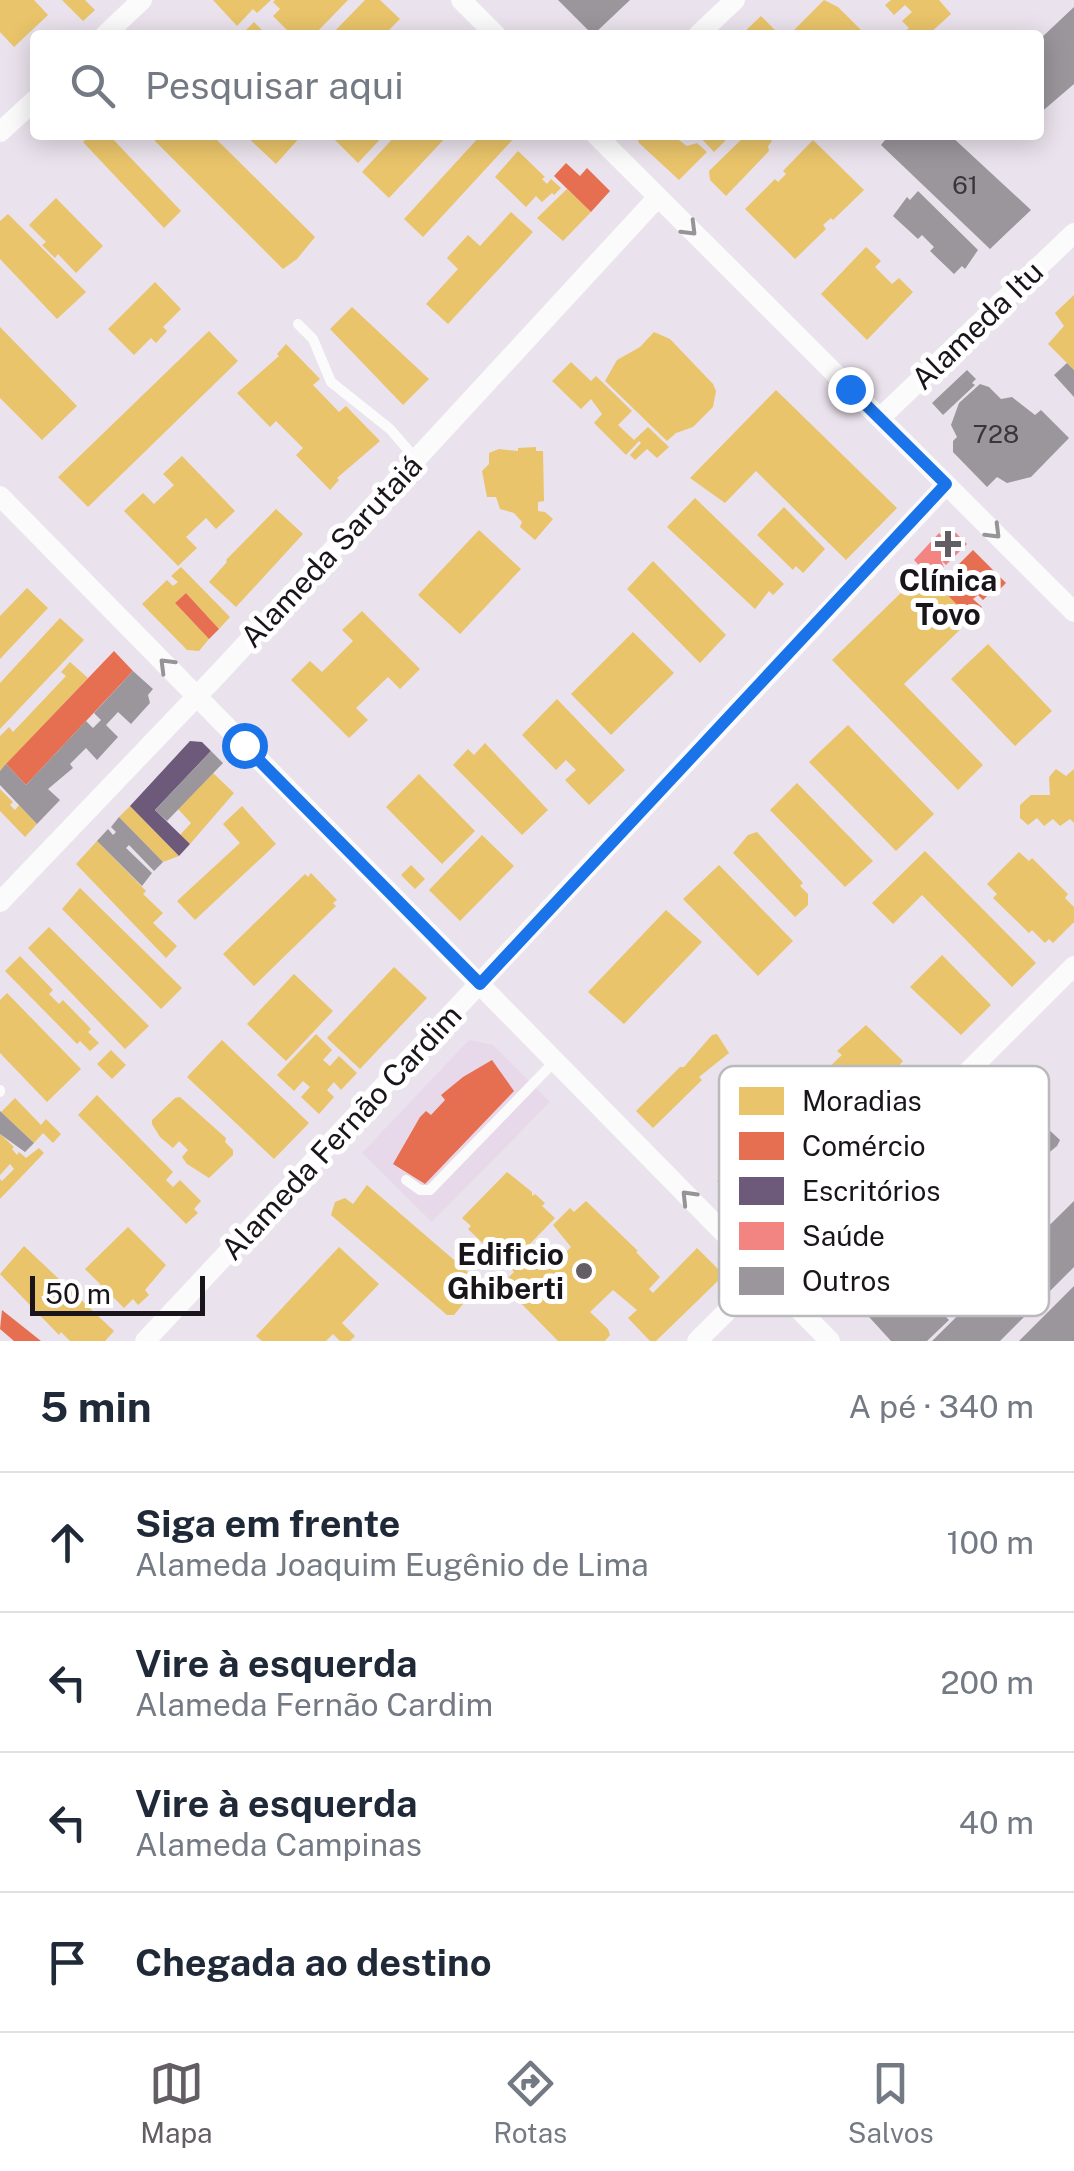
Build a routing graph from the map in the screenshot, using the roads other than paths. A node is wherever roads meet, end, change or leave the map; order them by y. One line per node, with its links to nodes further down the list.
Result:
1 (142, 0): 4 (street)
2 (460, 0): 5 (street)
3 (735, 0): 6 (street)
4 (110, 30)
5 (491, 30)
6 (703, 30)
7 (30, 105): 8 (street)
8 (0, 132)
9 (601, 140): 10 (street)
10 (658, 197): 13 (street, one-way to 13); 14 (street, Alameda Sarutaiá)
11 (1074, 233): 13 (street, Alameda Itu)
12 (298, 324): 14 (lane)
13 (880, 418): 15 (street)
14 (416, 459): 18 (street, Alameda Sarutaiá)
15 (946, 484): 17 (street, one-way to 17); 21 (street, Alameda Fernão Cardim)
16 (0, 496): 18 (street, one-way to 16)
17 (1074, 612)
18 (197, 696): 19 (street, Alameda Sarutaiá); 21 (street)
19 (0, 902)
20 (1074, 966): 23 (street)
21 (480, 984): 22 (street); 28 (street, Alameda Fernão Cardim)
22 (555, 1061): 24 (lane); 25 (street, one-way to 22)
23 (973, 1066)
24 (406, 1180)
25 (719, 1228)
26 (722, 1316): 29 (street)
27 (805, 1316): 30 (street)
28 (145, 1341)
29 (697, 1341)
30 (830, 1341)

